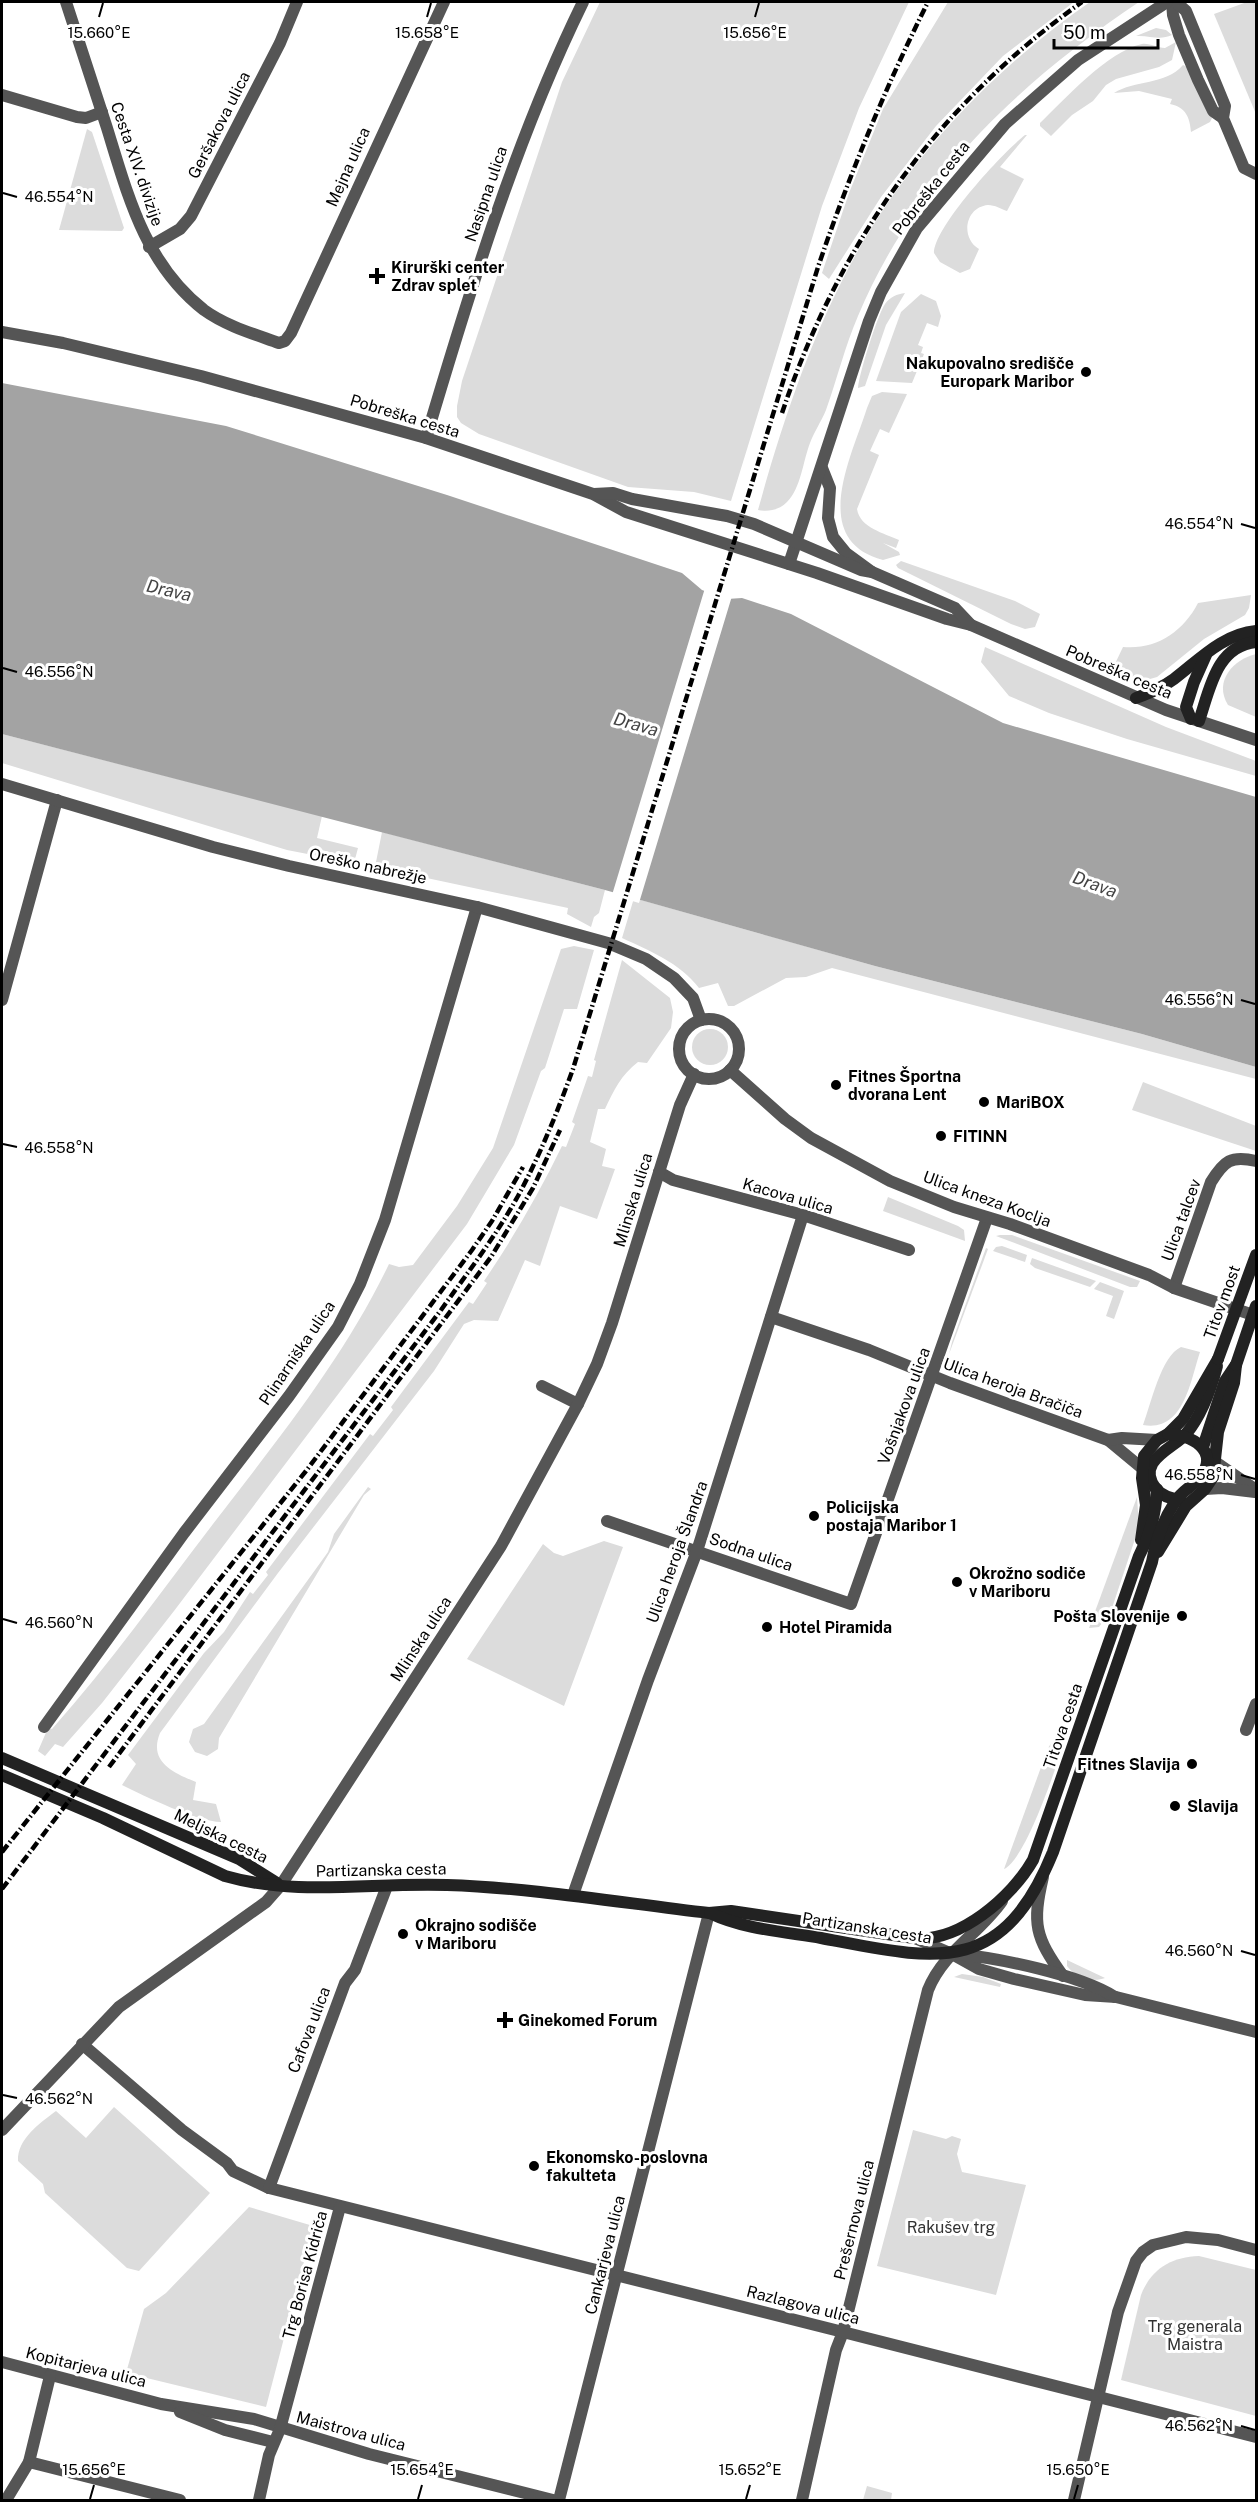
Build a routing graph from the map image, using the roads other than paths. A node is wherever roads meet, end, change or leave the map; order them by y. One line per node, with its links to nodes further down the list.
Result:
1 (66, 2): 8 (street, Cesta XIV. divizije)
2 (297, 2): 10 (street, Geršakova ulica)
3 (444, 2): 12 (street, Mejna ulica)
4 (583, 2): 13 (street, Nasipna ulica)
5 (1167, 2): 14 (street, Pobreška cesta)
6 (1174, 2): 9 (street)
7 (2, 95): 8 (street)
8 (102, 112): 10 (street, Cesta XIV. divizije)
9 (1257, 174)
10 (149, 247): 12 (street, Cesta XIV. divizije)
11 (2, 332): 13 (street, Pobreška cesta)
12 (279, 343)
13 (426, 438): 15 (street, Pobreška cesta)
14 (822, 468): 16 (street, Pobreška cesta); 18 (street, Pobreška cesta)
15 (593, 494): 16 (street); 17 (street, Pobreška cesta)
16 (795, 543): 17 (street, Pobreška cesta); 18 (street)
17 (789, 564): 19 (street, Pobreška cesta)
18 (872, 572): 19 (street, Pobreška cesta)
19 (971, 625): 23 (street, Pobreška cesta)
20 (1257, 631): 22 (main road)
21 (1257, 642): 24 (main road)
22 (1206, 655): 23 (main road); 24 (main road)
23 (1136, 698): 24 (street, Pobreška cesta)
24 (1195, 720): 25 (street, Pobreška cesta)
25 (1257, 740)
26 (2, 784): 27 (street, Oreško nabrežje)
27 (57, 800): 28 (street, Oreško nabrežje); 29 (street)
28 (477, 907): 30 (street, Oreško nabrežje); 65 (street, Plinarniška ulica)
29 (2, 1000)
30 (701, 1020): 31 (street); 32 (street)
31 (730, 1070): 32 (street); 36 (street, Ulica kneza Koclja)
32 (694, 1074): 34 (street, Mlinska ulica)
33 (1257, 1161): 39 (street, Ulica talcev)
34 (659, 1172): 35 (street, Kacova ulica); 47 (street, Mlinska ulica)
35 (803, 1215): 37 (street, Kacova ulica); 42 (street, Ulica heroja Šlandra)
36 (987, 1218): 39 (street, Ulica kneza Koclja); 45 (street, Vošnjakova ulica)
37 (909, 1250)
38 (1257, 1256): 43 (main road, Titov most, bridge)
39 (1174, 1288): 41 (street, Ulica kneza Koclja)
40 (1257, 1306): 44 (main road, Titov most, bridge)
41 (1257, 1316)
42 (771, 1317): 45 (street, Ulica heroja Bračiča); 60 (street, Ulica heroja Šlandra)
43 (1218, 1359): 48 (main road); 49 (main road)
44 (1236, 1365): 51 (main road); 51 (main road)
45 (932, 1375): 50 (street, Ulica heroja Bračiča); 63 (street, Vošnjakova ulica)
46 (542, 1386): 47 (street)
47 (578, 1404): 70 (street, Mlinska ulica)
48 (1185, 1436): 49 (main road); 51 (main road); 53 (main road)
49 (1162, 1437): 50 (street, Ulica heroja Bračiča); 52 (main road)
50 (1108, 1440): 52 (street, Ulica heroja Bračiča)
51 (1208, 1455): 55 (main road); 56 (street); 58 (main road)
52 (1141, 1467): 53 (street, Ulica heroja Bračiča); 61 (main road)
53 (1151, 1476): 54 (main road)
54 (1157, 1489): 58 (main road); 61 (main road)
55 (1205, 1489): 56 (street); 57 (main road)
56 (1257, 1492)
57 (1193, 1498): 58 (main road); 62 (main road)
58 (1176, 1499): 62 (main road)
59 (607, 1521): 60 (street, Sodna ulica)
60 (697, 1551): 63 (street, Sodna ulica); 72 (street, Ulica heroja Šlandra)
61 (1139, 1556): 73 (main road, Titova cesta)
62 (1152, 1562): 69 (main road)
63 (851, 1604)
64 (1257, 1704): 66 (street)
65 (44, 1727)
66 (1246, 1730)
67 (2, 1758): 70 (main road, Meljska cesta)
68 (2, 1775): 70 (main road, Meljska cesta)
69 (1044, 1874): 76 (main road); 77 (street)
70 (281, 1885): 71 (main road, Partizanska cesta); 80 (street)
71 (387, 1886): 72 (main road, Partizanska cesta); 82 (street, Cafova ulica)
72 (573, 1895): 74 (main road, Partizanska cesta)
73 (1004, 1898): 75 (main road, Titova cesta); 76 (street, Titova cesta)
74 (709, 1913): 75 (main road, Partizanska cesta); 76 (main road, Partizanska cesta); 85 (street, Cankarjeva ulica)
75 (914, 1938): 76 (street, Partizanska cesta)
76 (952, 1954): 77 (street, Partizanska cesta); 78 (street, Partizanska cesta); 86 (street, Prešernova ulica)
77 (1063, 1976): 78 (street, Partizanska cesta)
78 (1116, 1997): 79 (street, Partizanska cesta)
79 (1257, 2032)
80 (82, 2044): 81 (street); 82 (street, Trg Borisa Kidriča)
81 (2, 2130)
82 (269, 2188): 83 (street, Trg Borisa Kidriča)
83 (340, 2207): 85 (street, Razlagova ulica); 91 (street, Trg Borisa Kidriča)
84 (1257, 2250): 89 (street)
85 (616, 2276): 86 (street, Razlagova ulica); 99 (street, Cankarjeva ulica)
86 (843, 2332): 89 (street, Razlagova ulica); 100 (street, Prešernova ulica)
87 (2, 2362): 88 (street, Kopitarjeva ulica)
88 (51, 2376): 90 (street, Kopitarjeva ulica); 94 (street)
89 (1097, 2397): 92 (street, Razlagova ulica); 101 (street)
90 (162, 2404): 91 (street, Kopitarjeva ulica); 93 (street, Kopitarjeva ulica)
91 (280, 2429): 93 (street, Trg Borisa Kidriča); 98 (street, Maistrova ulica)
92 (1257, 2437)
93 (273, 2442): 97 (street, Trg Borisa Kidriča)
94 (29, 2462): 95 (street); 96 (street)
95 (6, 2500)
96 (180, 2500)
97 (259, 2500)
98 (553, 2500)
99 (559, 2500)
100 (802, 2500)
101 (1074, 2500)

